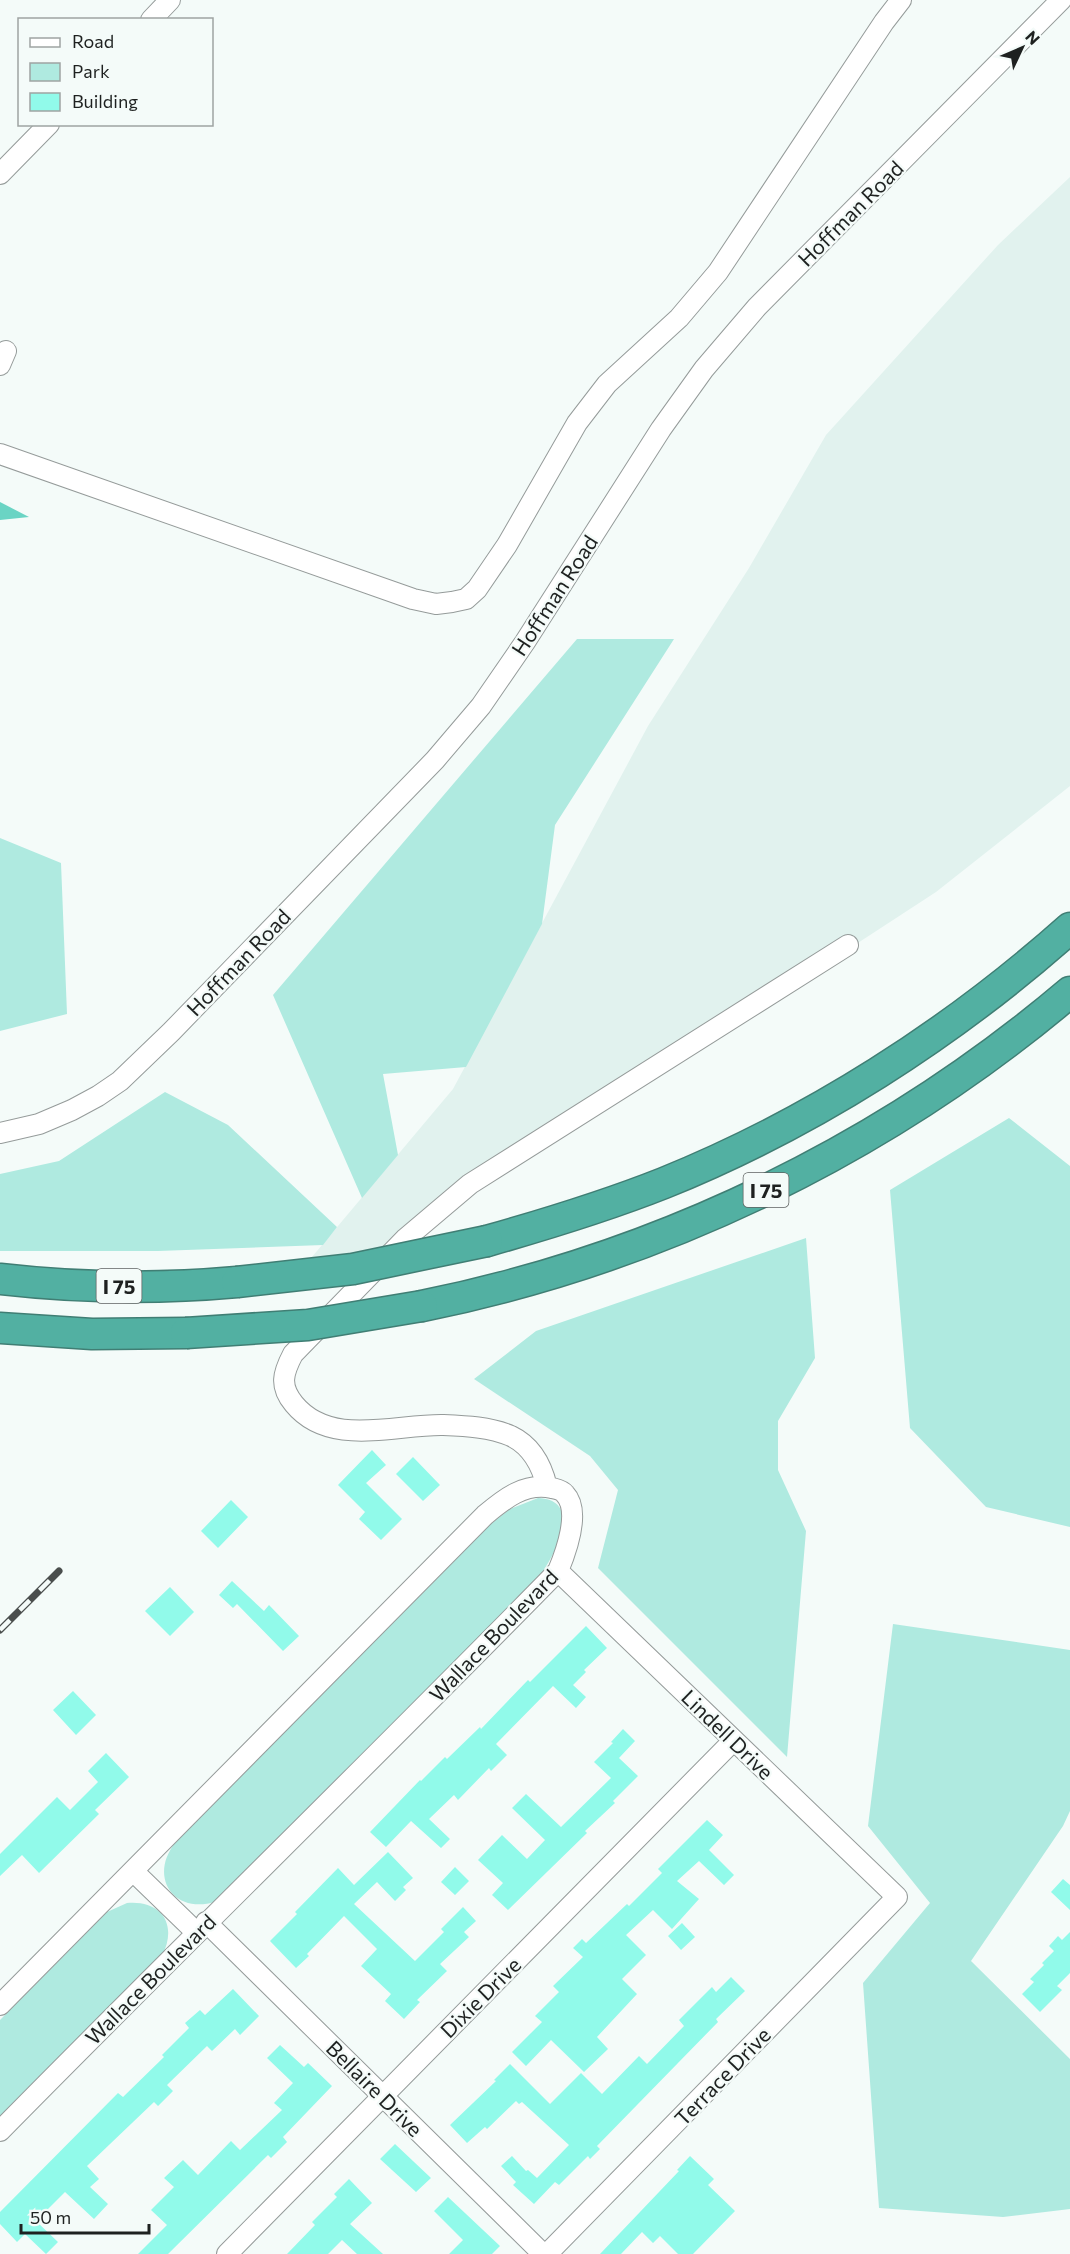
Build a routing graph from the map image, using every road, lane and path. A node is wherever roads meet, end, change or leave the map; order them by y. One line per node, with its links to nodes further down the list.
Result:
1 (170, 0): 4 (street)
2 (901, 0): 7 (street)
3 (1061, 0): 11 (street, Hoffman Road)
4 (153, 18)
5 (47, 126): 6 (street)
6 (0, 174)
7 (0, 454)
8 (1070, 928): 12 (highway, I 75, bridge)
9 (848, 945): 14 (street)
10 (1070, 992): 13 (highway, I 75, bridge)
11 (0, 1133)
12 (0, 1279)
13 (0, 1328)
14 (547, 1487): 15 (street, Wallace Boulevard); 17 (street)
15 (558, 1571): 16 (street, Lindell Drive); 19 (street, Wallace Boulevard)
16 (734, 1740): 18 (street, Lindell Drive); 21 (street, Dixie Drive)
17 (133, 1871): 19 (street, Bellaire Drive); 20 (street)
18 (897, 1897): 25 (street, Terrace Drive)
19 (201, 1927): 21 (street, Bellaire Drive); 22 (street, Wallace Boulevard)
20 (0, 2005)
21 (383, 2095): 23 (street, Dixie Drive); 24 (street, Bellaire Drive)
22 (0, 2131)
23 (227, 2254)
24 (543, 2254)
25 (548, 2254)

